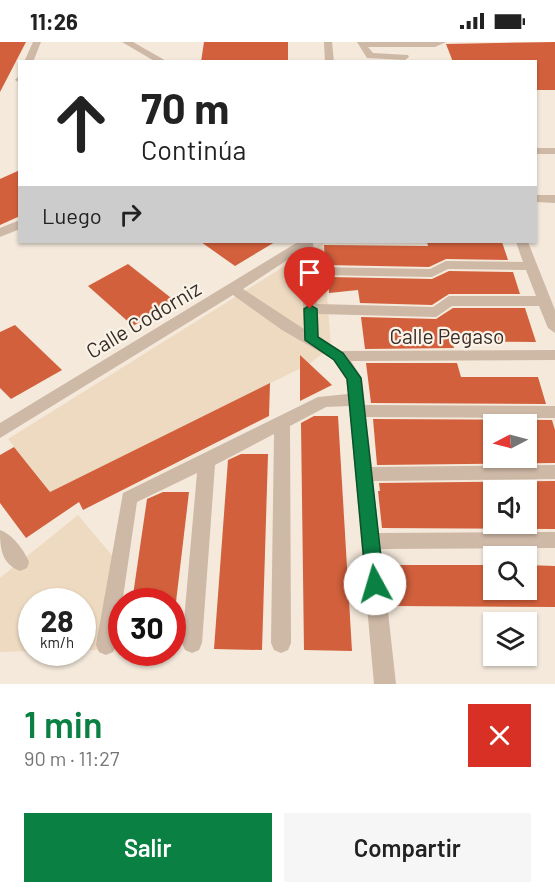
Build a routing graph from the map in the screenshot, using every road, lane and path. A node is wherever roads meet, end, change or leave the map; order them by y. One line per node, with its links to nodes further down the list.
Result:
1 (37, 42): 7 (street)
2 (126, 42): 8 (street)
3 (328, 42): 9 (street)
4 (442, 42): 5 (street)
5 (362, 43): 6 (street)
6 (405, 57)
7 (29, 60)
8 (160, 60)
9 (330, 60)
10 (537, 151): 11 (street)
11 (555, 151)
12 (537, 199): 13 (street)
13 (555, 199)
14 (18, 225): 15 (street)
15 (0, 233)
16 (304, 243): 21 (street, Calle Codorniz)
17 (306, 243): 20 (street)
18 (522, 243): 19 (street)
19 (531, 266): 20 (street); 22 (street)
20 (309, 271): 23 (street)
21 (233, 289): 25 (street); 32 (street, Calle Codorniz)
22 (545, 301): 23 (street); 24 (street)
23 (310, 309): 25 (street)
24 (555, 328)
25 (312, 340): 27 (street)
26 (552, 355): 27 (street, Calle Pegaso); 28 (street)
27 (339, 356): 29 (street)
28 (555, 371)
29 (357, 406): 30 (street); 31 (street); 35 (street)
30 (555, 412)
31 (282, 422): 33 (street); 41 (street)
32 (0, 431)
33 (207, 461): 40 (street); 42 (street)
34 (555, 472): 35 (street)
35 (364, 474): 38 (street)
36 (0, 538): 39 (street)
37 (555, 540): 38 (street)
38 (370, 541): 43 (street)
39 (21, 562)
40 (192, 643)
41 (280, 643)
42 (106, 645)
43 (385, 684)

